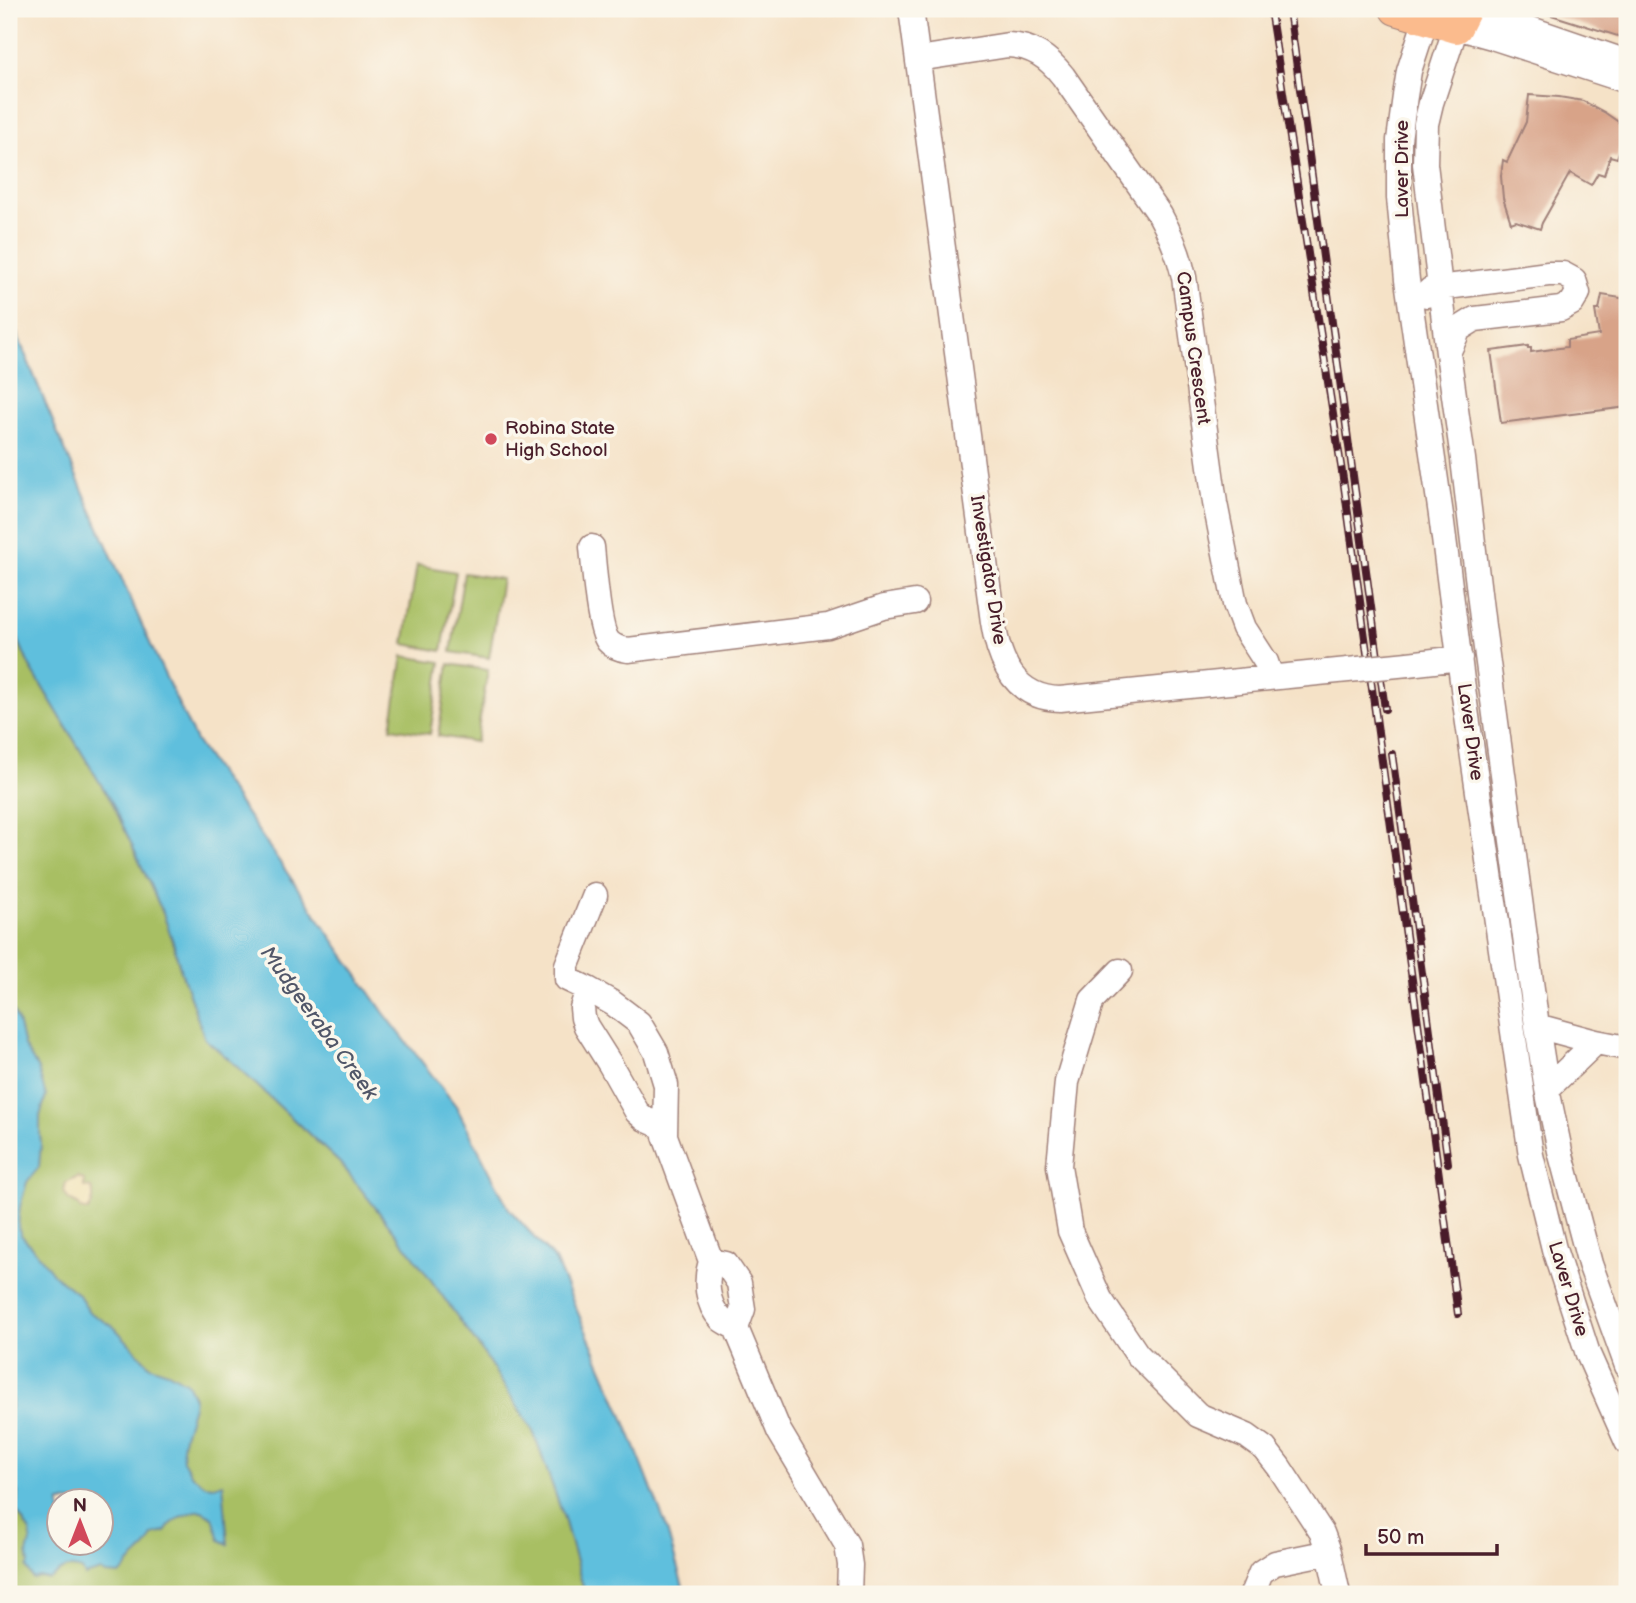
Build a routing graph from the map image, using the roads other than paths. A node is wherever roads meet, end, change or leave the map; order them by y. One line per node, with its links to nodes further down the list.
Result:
1 (911, 9): 5 (street, Investigator Drive)
2 (1395, 9): 3 (main road)
3 (1428, 14): 4 (main road); 9 (street, Laver Drive)
4 (1464, 15): 6 (street); 7 (street); 8 (street, Laver Drive)
5 (918, 59): 13 (street, Campus Crescent); 16 (street, Investigator Drive)
6 (1627, 62)
7 (1627, 81)
8 (1440, 288): 9 (street); 10 (street, Laver Drive); 10 (street)
9 (1417, 350): 14 (street, Laver Drive)
10 (1448, 353): 20 (street, Laver Drive)
11 (592, 547): 12 (street)
12 (915, 602)
13 (1250, 638): 15 (street, Campus Crescent); 16 (street)
14 (1460, 658): 15 (street, Investigator Drive, bridge); 26 (street, Laver Drive)
15 (1272, 677): 16 (street, Investigator Drive)
16 (1242, 680)
17 (595, 895): 19 (street)
18 (1120, 971): 27 (street)
19 (588, 989): 24 (street); 24 (street)
20 (1537, 1026): 21 (street); 23 (street, Laver Drive)
21 (1597, 1042): 22 (street); 23 (street)
22 (1627, 1048)
23 (1547, 1088): 25 (street, Laver Drive)
24 (665, 1128): 28 (street)
25 (1627, 1366)
26 (1627, 1443)
27 (1329, 1552): 29 (street); 30 (street)
28 (849, 1594)
29 (1252, 1594)
30 (1338, 1594)

